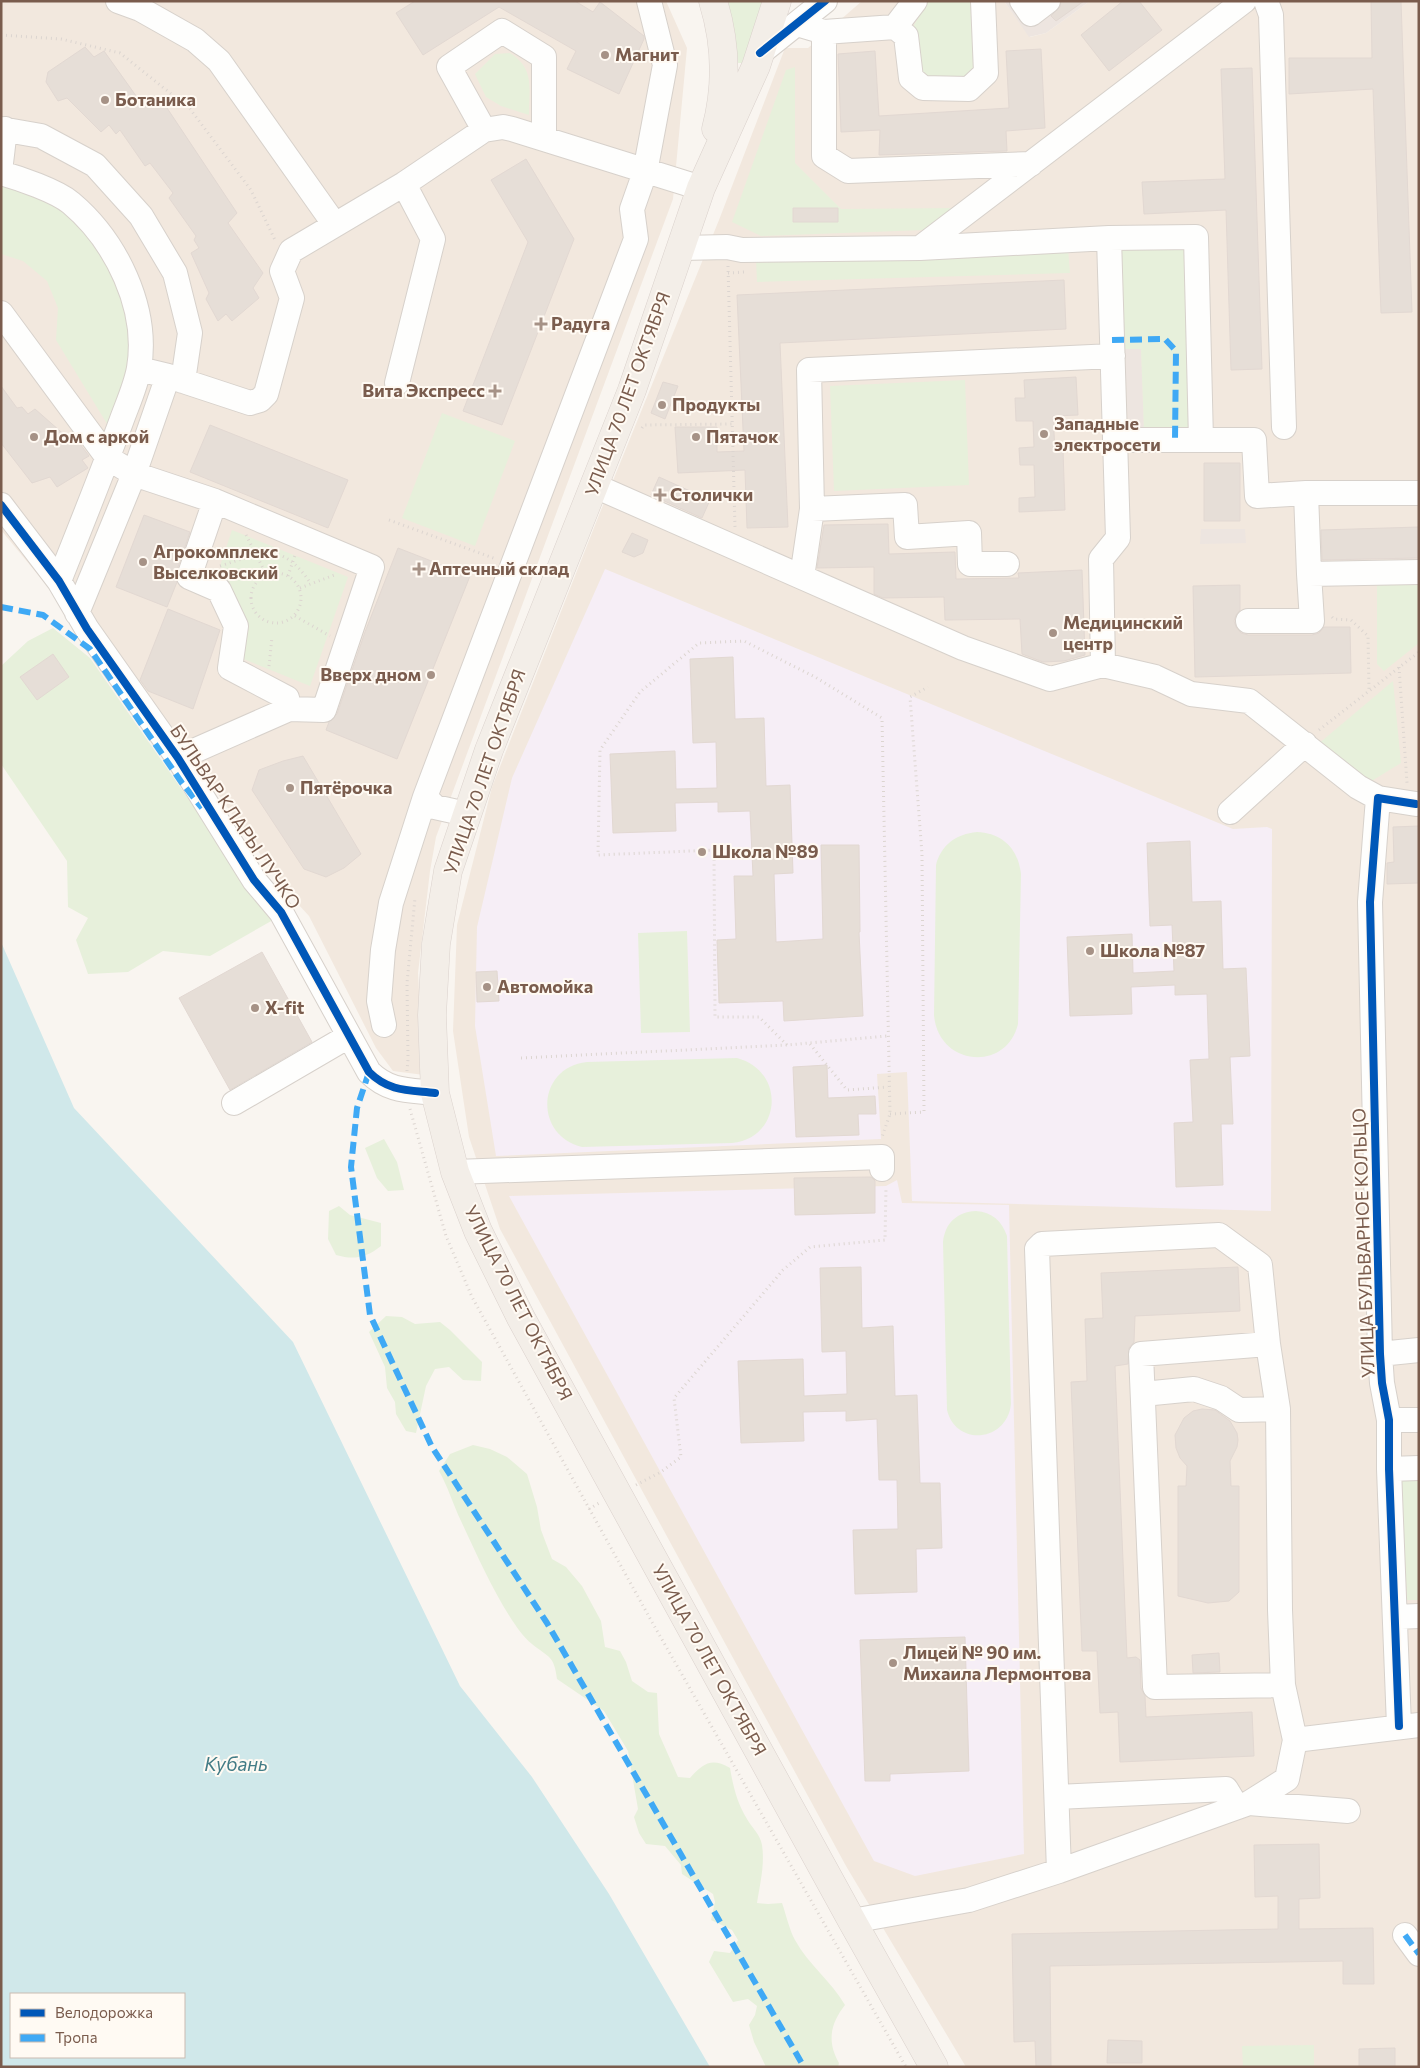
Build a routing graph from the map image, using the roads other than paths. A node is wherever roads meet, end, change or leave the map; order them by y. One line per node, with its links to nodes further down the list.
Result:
1 (118, 1): 26 (street)
2 (649, 1): 22 (street)
3 (713, 1): 16 (main road)
4 (777, 1): 15 (main road, УЛИЦА 70 ЛЕТ ОКТЯБРЯ)
5 (825, 1): 12 (street)
6 (915, 1): 13 (street)
7 (982, 1): 13 (street)
8 (1022, 1): 9 (street)
9 (1048, 1)
10 (1244, 1): 21 (street)
11 (1266, 1): 35 (street)
12 (797, 24): 14 (street); 15 (street)
13 (895, 27): 14 (street)
14 (824, 32): 21 (street)
15 (758, 60): 16 (main road); 25 (main road, УЛИЦА 70 ЛЕТ ОКТЯБРЯ)
16 (724, 68): 25 (main road)
17 (3, 129): 20 (street); 33 (street)
18 (484, 130): 19 (street); 19 (street); 24 (street)
19 (544, 138): 22 (street)
20 (1, 163)
21 (1031, 164): 29 (street)
22 (645, 172): 25 (street); 57 (street)
23 (1, 174): 32 (street)
24 (404, 184): 26 (street); 34 (street)
25 (701, 188): 28 (main road, УЛИЦА 70 ЛЕТ ОКТЯБРЯ)
26 (335, 225): 33 (street)
27 (1109, 238): 29 (street); 31 (street); 37 (street)
28 (682, 248): 29 (street); 40 (main road, УЛИЦА 70 ЛЕТ ОКТЯБРЯ)
29 (920, 248)
30 (1, 313): 38 (street)
31 (1113, 356): 36 (street); 45 (street)
32 (139, 369): 33 (street); 38 (street)
33 (175, 378): 39 (street)
34 (397, 383)
35 (1284, 427)
36 (1115, 440): 37 (street); 53 (street)
37 (1201, 440): 41 (street)
38 (108, 458): 39 (street); 50 (street)
39 (134, 474): 44 (street); 51 (street)
40 (595, 486): 49 (street); 61 (main road, УЛИЦА 70 ЛЕТ ОКТЯБРЯ)
41 (1306, 492): 42 (street); 48 (street)
42 (1419, 493)
43 (1, 505): 50 (street, БУЛЬВАР КЛАРЫ ЛУЧКО)
44 (225, 506): 54 (street); 54 (street)
45 (812, 509): 46 (street); 49 (street)
46 (1007, 564)
47 (1419, 572): 48 (street)
48 (1309, 574): 52 (street)
49 (802, 577): 53 (street)
50 (59, 581): 51 (street, БУЛЬВАР КЛАРЫ ЛУЧКО)
51 (77, 613): 56 (street, БУЛЬВАР КЛАРЫ ЛУЧКО)
52 (1248, 621)
53 (1103, 665): 55 (street)
54 (289, 709): 56 (street)
55 (1305, 744): 58 (street); 60 (street)
56 (178, 758): 63 (street, БУЛЬВАР КЛАРЫ ЛУЧКО)
57 (425, 797): 61 (street); 62 (street)
58 (1378, 798): 59 (street); 70 (street, УЛИЦА БУЛЬВАРНОЕ КОЛЬЦО)
59 (1415, 804)
60 (1230, 812)
61 (466, 814): 64 (main road, УЛИЦА 70 ЛЕТ ОКТЯБРЯ)
62 (384, 1025)
63 (349, 1036): 64 (street, БУЛЬВАР КЛАРЫ ЛУЧКО); 65 (street)
64 (435, 1093): 67 (main road, УЛИЦА 70 ЛЕТ ОКТЯБРЯ)
65 (234, 1103)
66 (882, 1163): 67 (street)
67 (455, 1172): 86 (main road, УЛИЦА 70 ЛЕТ ОКТЯБРЯ)
68 (1268, 1344): 71 (street); 72 (street); 82 (street)
69 (1419, 1350): 70 (street)
70 (1380, 1354): 73 (street, УЛИЦА БУЛЬВАРНОЕ КОЛЬЦО)
71 (1143, 1394): 72 (street); 79 (street)
72 (1278, 1409): 79 (street)
73 (1389, 1420): 74 (street); 76 (street, УЛИЦА БУЛЬВАРНОЕ КОЛЬЦО)
74 (1419, 1420)
75 (1419, 1468): 76 (street)
76 (1389, 1469): 78 (street, УЛИЦА БУЛЬВАРНОЕ КОЛЬЦО)
77 (1419, 1616): 78 (street)
78 (1395, 1617): 80 (street, УЛИЦА БУЛЬВАРНОЕ КОЛЬЦО)
79 (1283, 1685): 81 (street)
80 (1409, 1725): 81 (street)
81 (1295, 1740): 83 (street)
82 (1057, 1797): 83 (street); 85 (street)
83 (1243, 1805): 84 (street); 85 (street)
84 (1348, 1811)
85 (1059, 1871): 86 (street)
86 (852, 1921): 89 (main road, УЛИЦА 70 ЛЕТ ОКТЯБРЯ)
87 (1405, 1935): 88 (street)
88 (1419, 1954)
89 (934, 2067)

